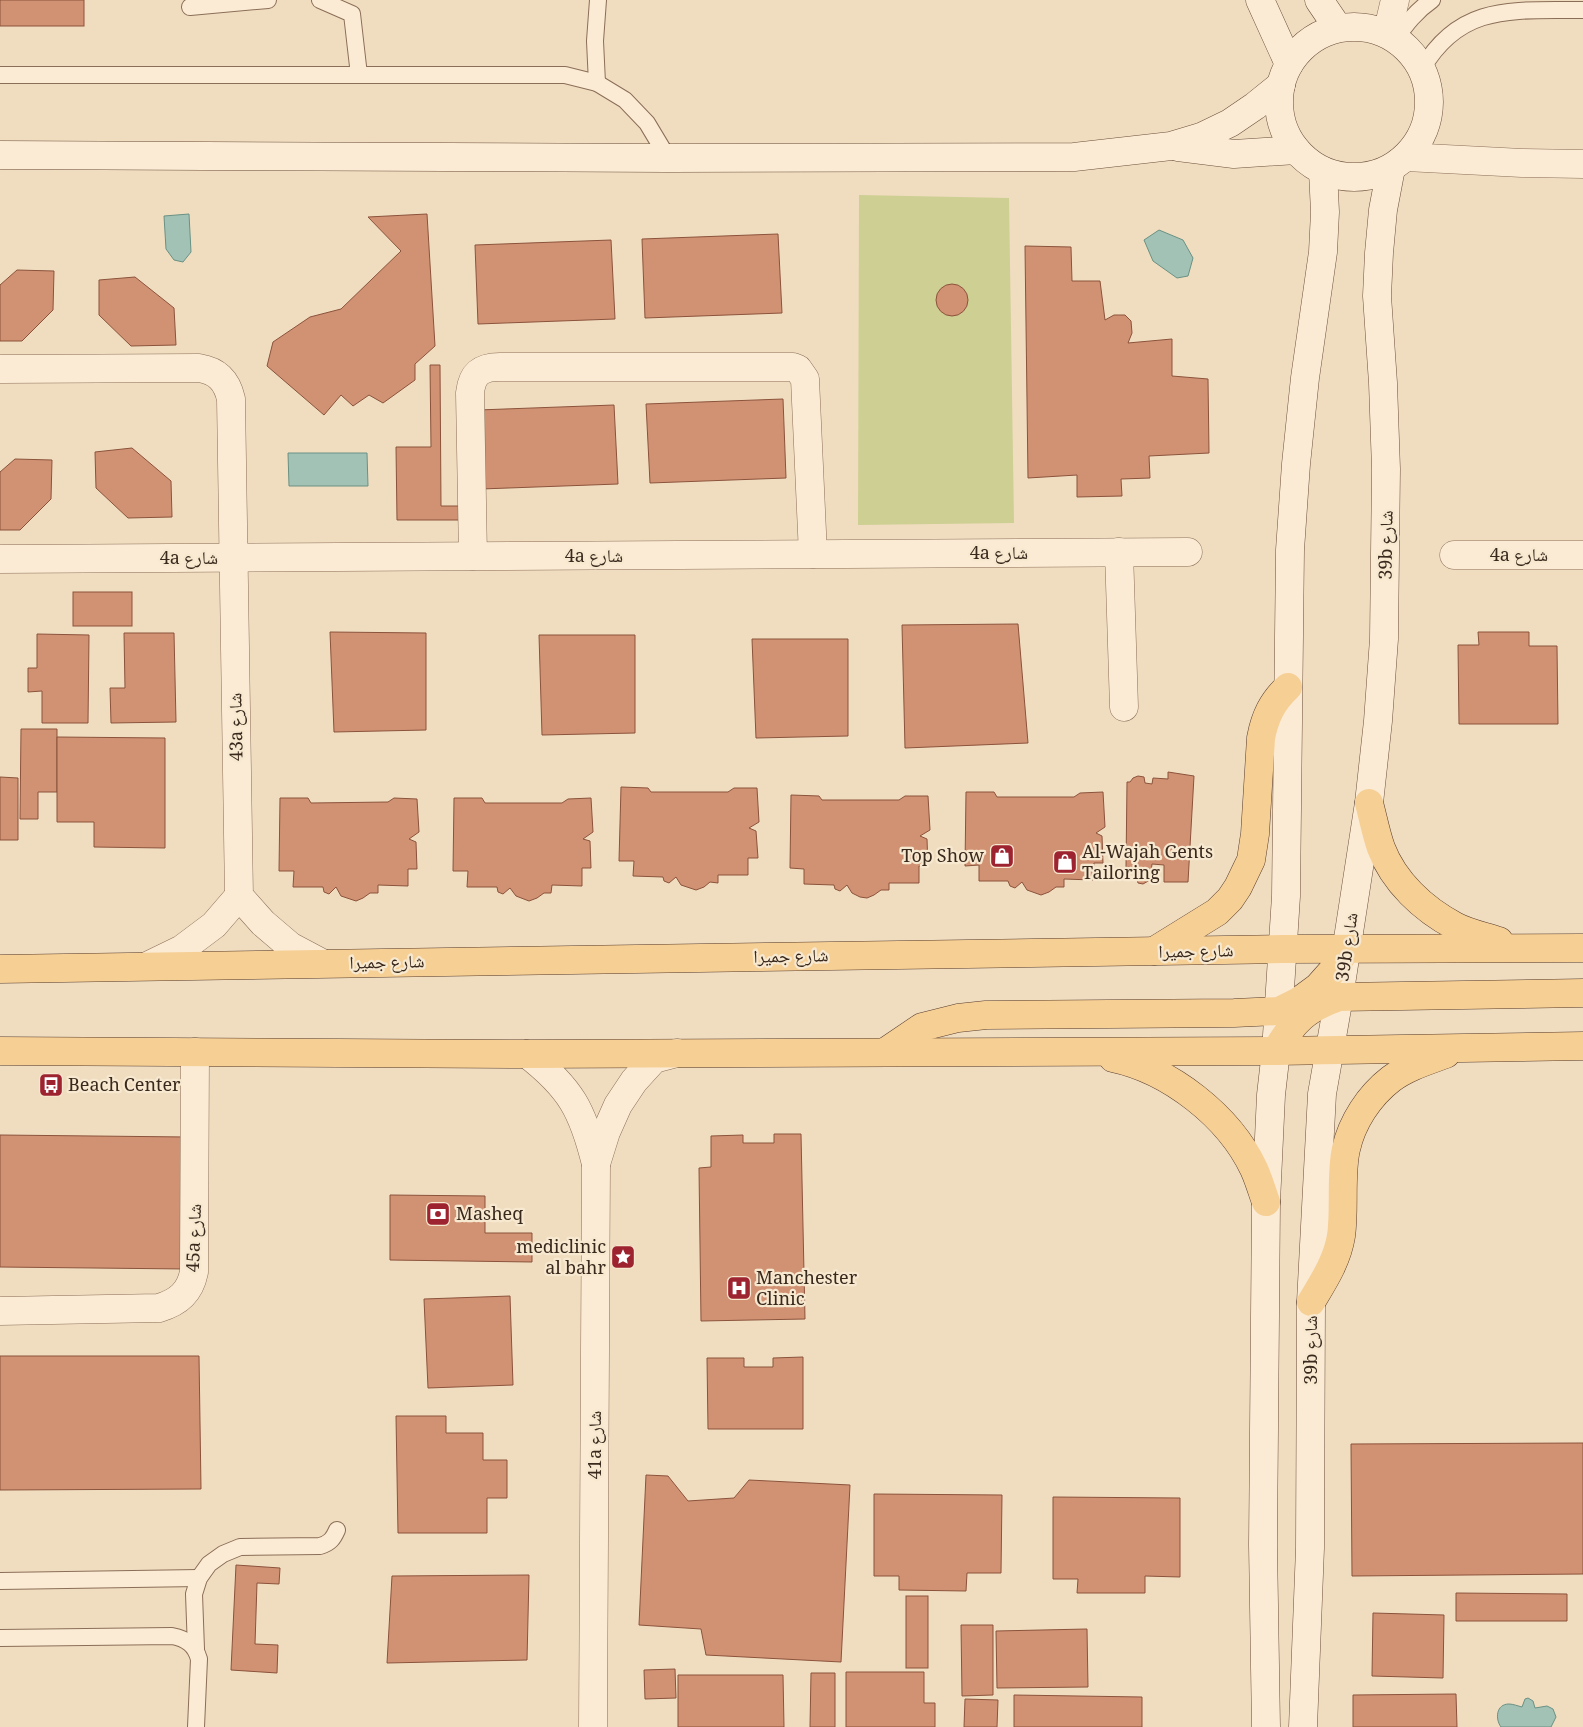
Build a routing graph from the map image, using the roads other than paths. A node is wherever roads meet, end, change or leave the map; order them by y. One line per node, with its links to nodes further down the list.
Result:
1 (268, 0): 8 (lane)
2 (320, 0): 14 (lane)
3 (598, 0): 16 (lane)
4 (1260, 0): 15 (street)
5 (1319, 0): 10 (street)
6 (1396, 0): 11 (street)
7 (1432, 0): 11 (lane)
8 (190, 7)
9 (1583, 10): 12 (lane)
10 (1338, 28): 11 (street); 15 (street)
11 (1391, 37): 12 (street)
12 (1422, 69): 21 (street)
13 (0, 74): 14 (lane)
14 (359, 75): 16 (lane)
15 (1285, 75): 17 (street); 18 (street)
16 (597, 82): 20 (lane)
17 (1171, 146): 18 (street); 20 (street)
18 (1296, 150): 23 (street)
19 (0, 155): 20 (street)
20 (668, 158)
21 (1398, 163): 22 (street); 23 (street); 35 (street, 39b شارع)
22 (1583, 164)
23 (1323, 171): 33 (street)
24 (0, 369): 31 (street, 43a شارع)
25 (1119, 552): 26 (street, 4a شارع); 27 (street, 4a شارع); 34 (street)
26 (1188, 552)
27 (813, 554): 30 (street, 4a شارع); 30 (street)
28 (1454, 555): 29 (street, 4a شارع)
29 (1583, 555)
30 (473, 556): 31 (street, 4a شارع)
31 (232, 558): 32 (street, 4a شارع); 36 (street, 43a شارع)
32 (0, 559)
33 (1288, 687): 39 (street); 41 (main road)
34 (1124, 707)
35 (1369, 803): 37 (main road); 40 (street, 39b شارع)
36 (239, 896): 42 (street); 43 (street)
37 (1519, 948): 38 (main road, شارع جميرا); 40 (main road, شارع جميرا)
38 (1583, 948)
39 (1283, 949): 40 (main road, شارع جميرا); 41 (main road, شارع جميرا); 47 (street)
40 (1346, 949): 46 (street, 39b شارع); 47 (main road)
41 (1153, 951): 42 (main road, شارع جميرا)
42 (322, 963): 43 (main road, شارع جميرا)
43 (147, 966): 44 (main road, شارع جميرا)
44 (0, 969)
45 (1583, 993): 46 (main road)
46 (1339, 997): 52 (street, 39b شارع); 53 (main road)
47 (1279, 1011): 53 (street); 55 (main road)
48 (1583, 1046): 49 (main road)
49 (1461, 1048): 52 (main road); 60 (main road)
50 (0, 1050): 54 (main road)
51 (1080, 1050): 53 (main road); 55 (main road); 59 (main road)
52 (1330, 1050): 53 (main road); 60 (street, 39b شارع)
53 (1276, 1051): 59 (street)
54 (196, 1052): 57 (main road); 61 (street, 45a شارع)
55 (885, 1052): 56 (main road)
56 (677, 1053): 57 (main road); 58 (street, 41a شارع)
57 (527, 1054): 58 (street, 41a شارع)
58 (596, 1164): 68 (street, 41a شارع)
59 (1266, 1202): 69 (street)
60 (1311, 1302): 70 (street, 39b شارع)
61 (0, 1311)
62 (337, 1530): 63 (lane)
63 (199, 1578): 64 (lane); 66 (lane)
64 (0, 1581)
65 (0, 1638): 66 (lane)
66 (196, 1649): 67 (lane)
67 (196, 1727)
68 (593, 1727)
69 (1266, 1727)
70 (1303, 1727)

